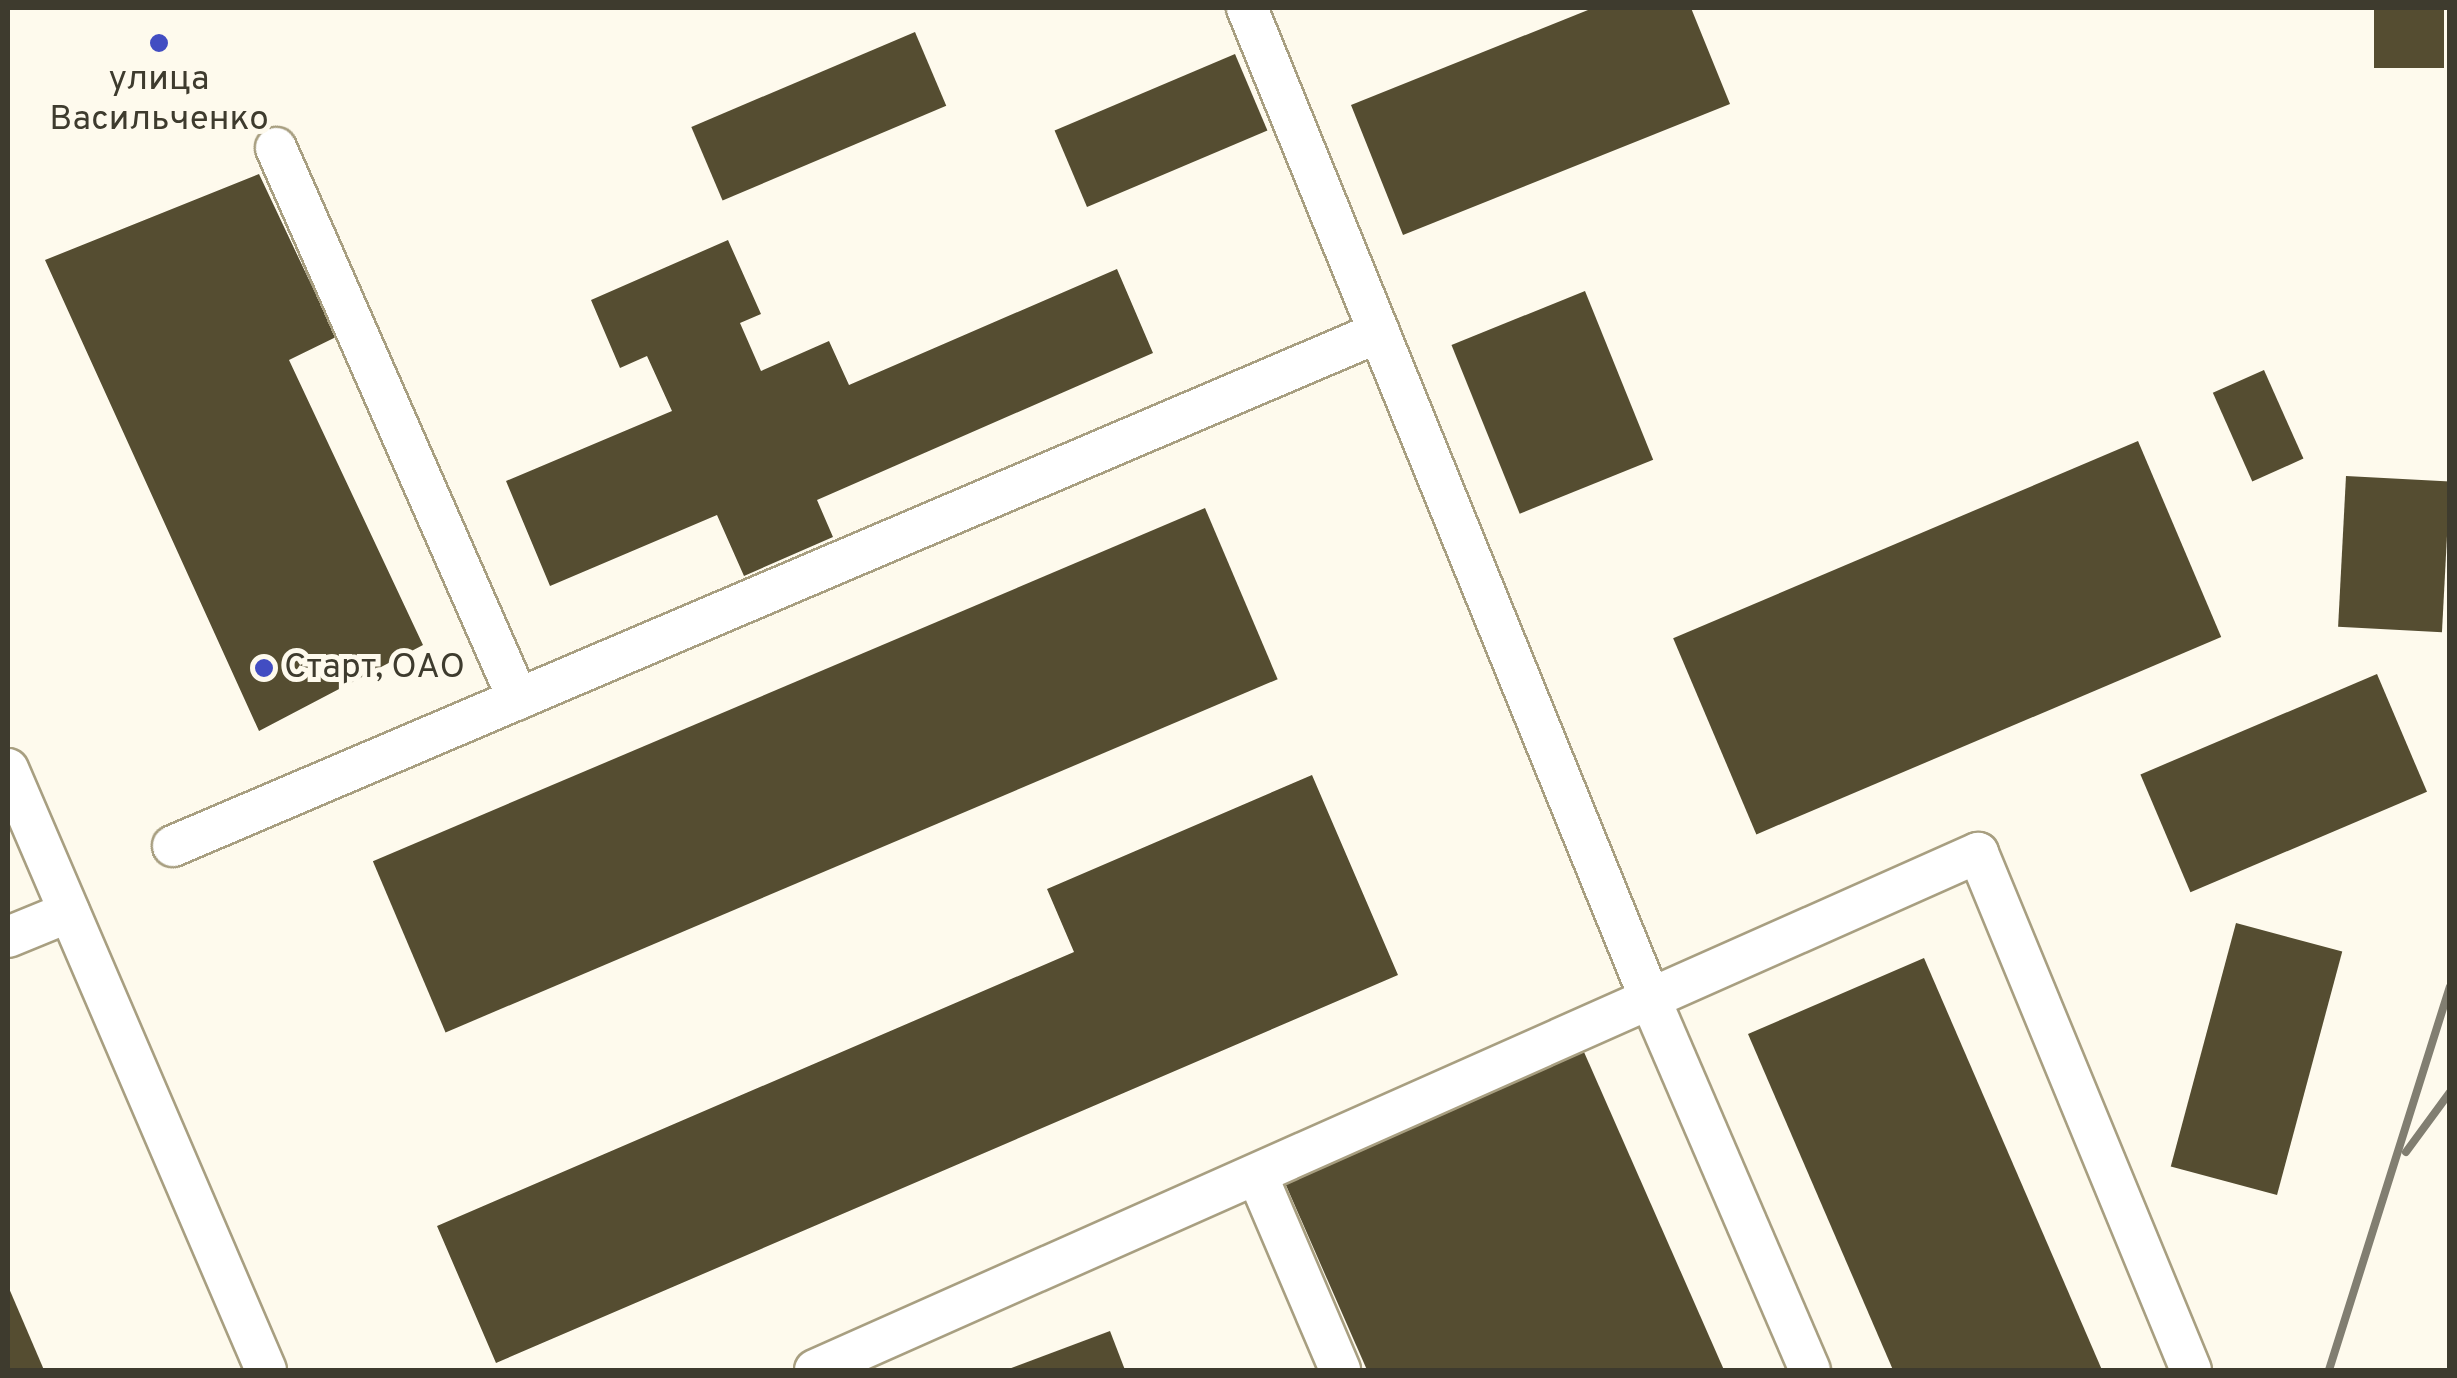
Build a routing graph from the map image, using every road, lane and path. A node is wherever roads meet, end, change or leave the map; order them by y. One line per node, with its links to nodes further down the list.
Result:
1 (1247, 8): 3 (lane)
2 (276, 148): 4 (lane)
3 (1379, 332): 4 (lane); 9 (lane)
4 (518, 699): 6 (lane)
5 (8, 769): 7 (lane)
6 (173, 846)
7 (69, 912): 8 (lane); 11 (lane)
8 (8, 937)
9 (1651, 1001): 10 (lane); 14 (lane); 15 (lane)
10 (1257, 1175): 12 (lane); 13 (lane)
11 (266, 1370)
12 (816, 1370)
13 (1340, 1370)
14 (1810, 1370)
15 (2191, 1370)

